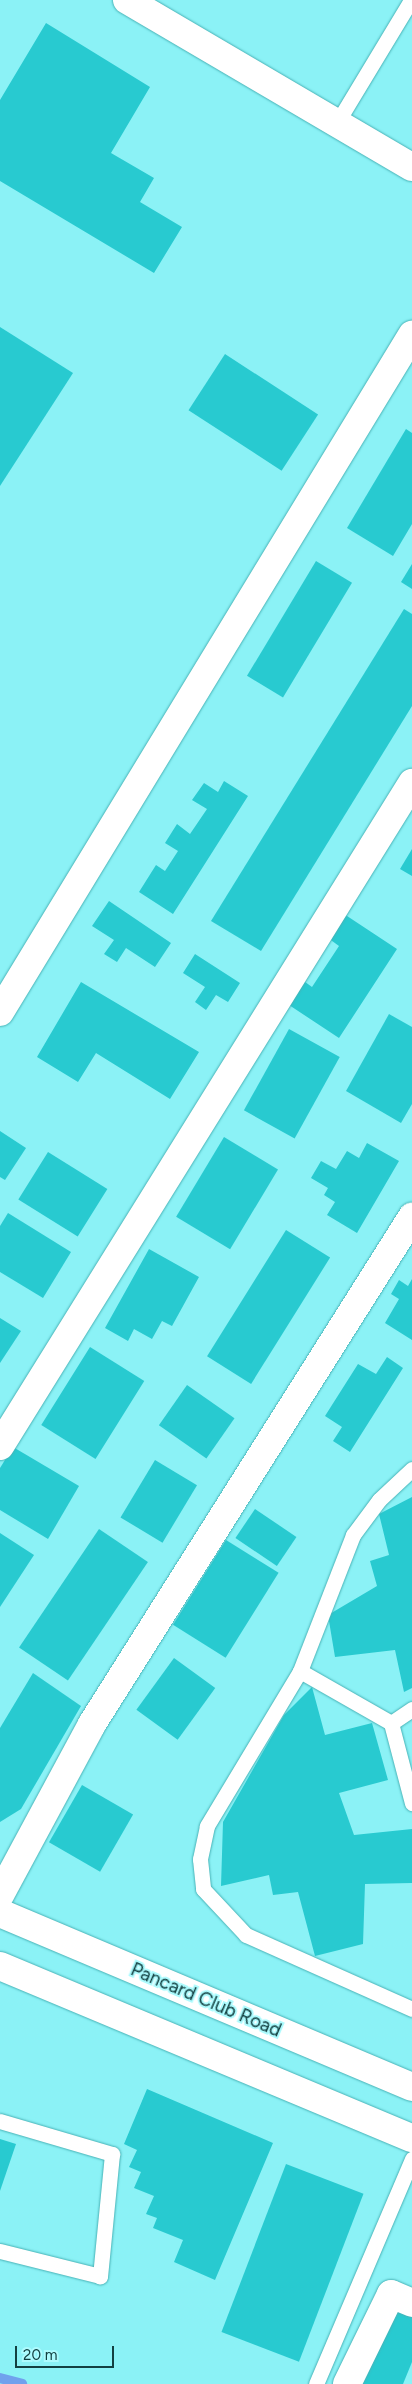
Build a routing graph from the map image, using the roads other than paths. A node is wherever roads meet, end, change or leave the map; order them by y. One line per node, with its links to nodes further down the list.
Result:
1 (127, 0): 3 (street)
2 (411, 0): 3 (lane)
3 (338, 121): 4 (street)
4 (412, 167)
5 (412, 335): 7 (street)
6 (412, 783): 9 (street)
7 (0, 1012)
8 (412, 1217): 15 (street)
9 (0, 1446)
10 (412, 1470): 11 (lane)
11 (300, 1671): 13 (lane); 18 (lane)
12 (412, 1709): 13 (lane)
13 (391, 1723): 14 (lane)
14 (412, 1803)
15 (0, 1895)
16 (0, 1913): 19 (street, Pancard Club Road)
17 (0, 1966): 21 (street)
18 (412, 2009)
19 (412, 2087)
20 (0, 2121): 23 (lane)
21 (412, 2138)
22 (412, 2160): 25 (lane)
23 (0, 2251)
24 (412, 2303): 26 (street)
25 (316, 2384)
26 (347, 2384)

